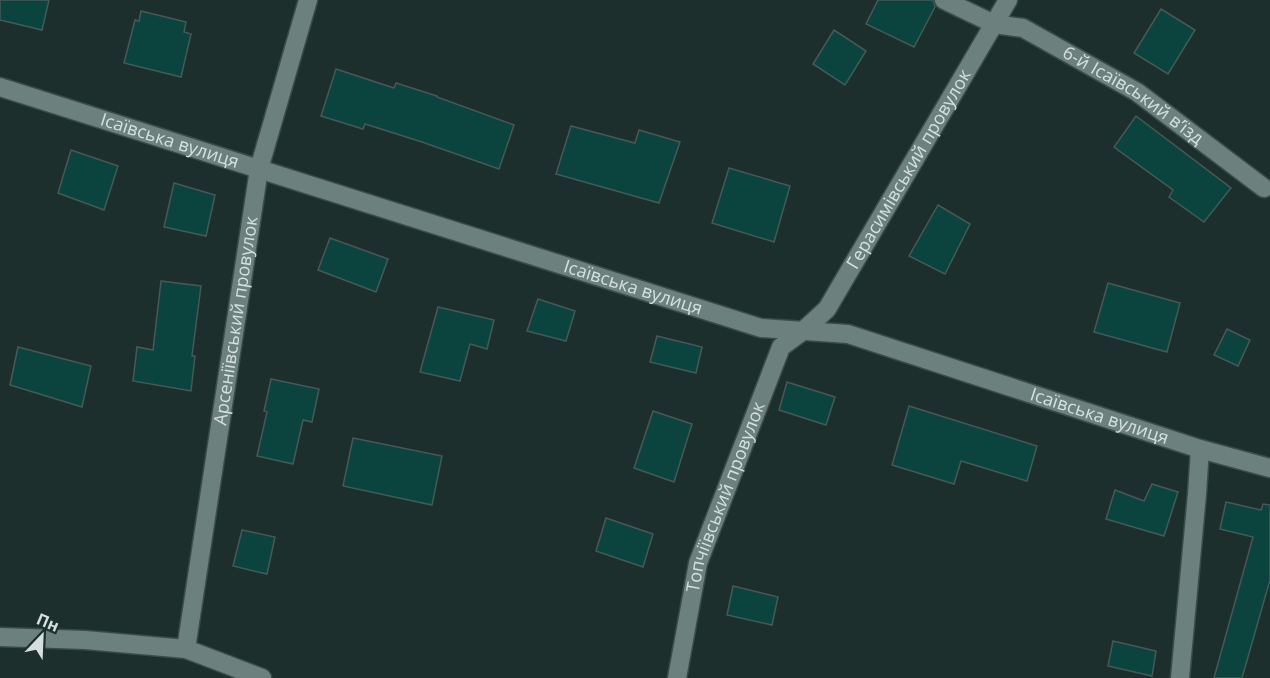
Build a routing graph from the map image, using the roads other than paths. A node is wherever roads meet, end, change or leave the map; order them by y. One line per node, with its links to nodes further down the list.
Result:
1 (308, 0): 6 (street, Арсеніївський провулок)
2 (944, 0): 4 (street, 6-й Ісаївський в’їзд)
3 (1008, 0): 4 (street, Герасимівський провулок)
4 (994, 24): 7 (street, 6-й Ісаївський в’їзд); 8 (street, Герасимівський провулок)
5 (0, 87): 6 (street, Ісаївська вулиця)
6 (259, 169): 8 (street, Ісаївська вулиця); 12 (street, Арсеніївський провулок)
7 (1264, 188)
8 (803, 331): 9 (street, Ісаївська вулиця); 14 (street, Топчіївський провулок)
9 (1200, 449): 10 (street, Ісаївська вулиця); 15 (street)
10 (1270, 468)
11 (0, 637): 12 (street)
12 (186, 649): 13 (street)
13 (262, 678)
14 (677, 678)
15 (1180, 678)

